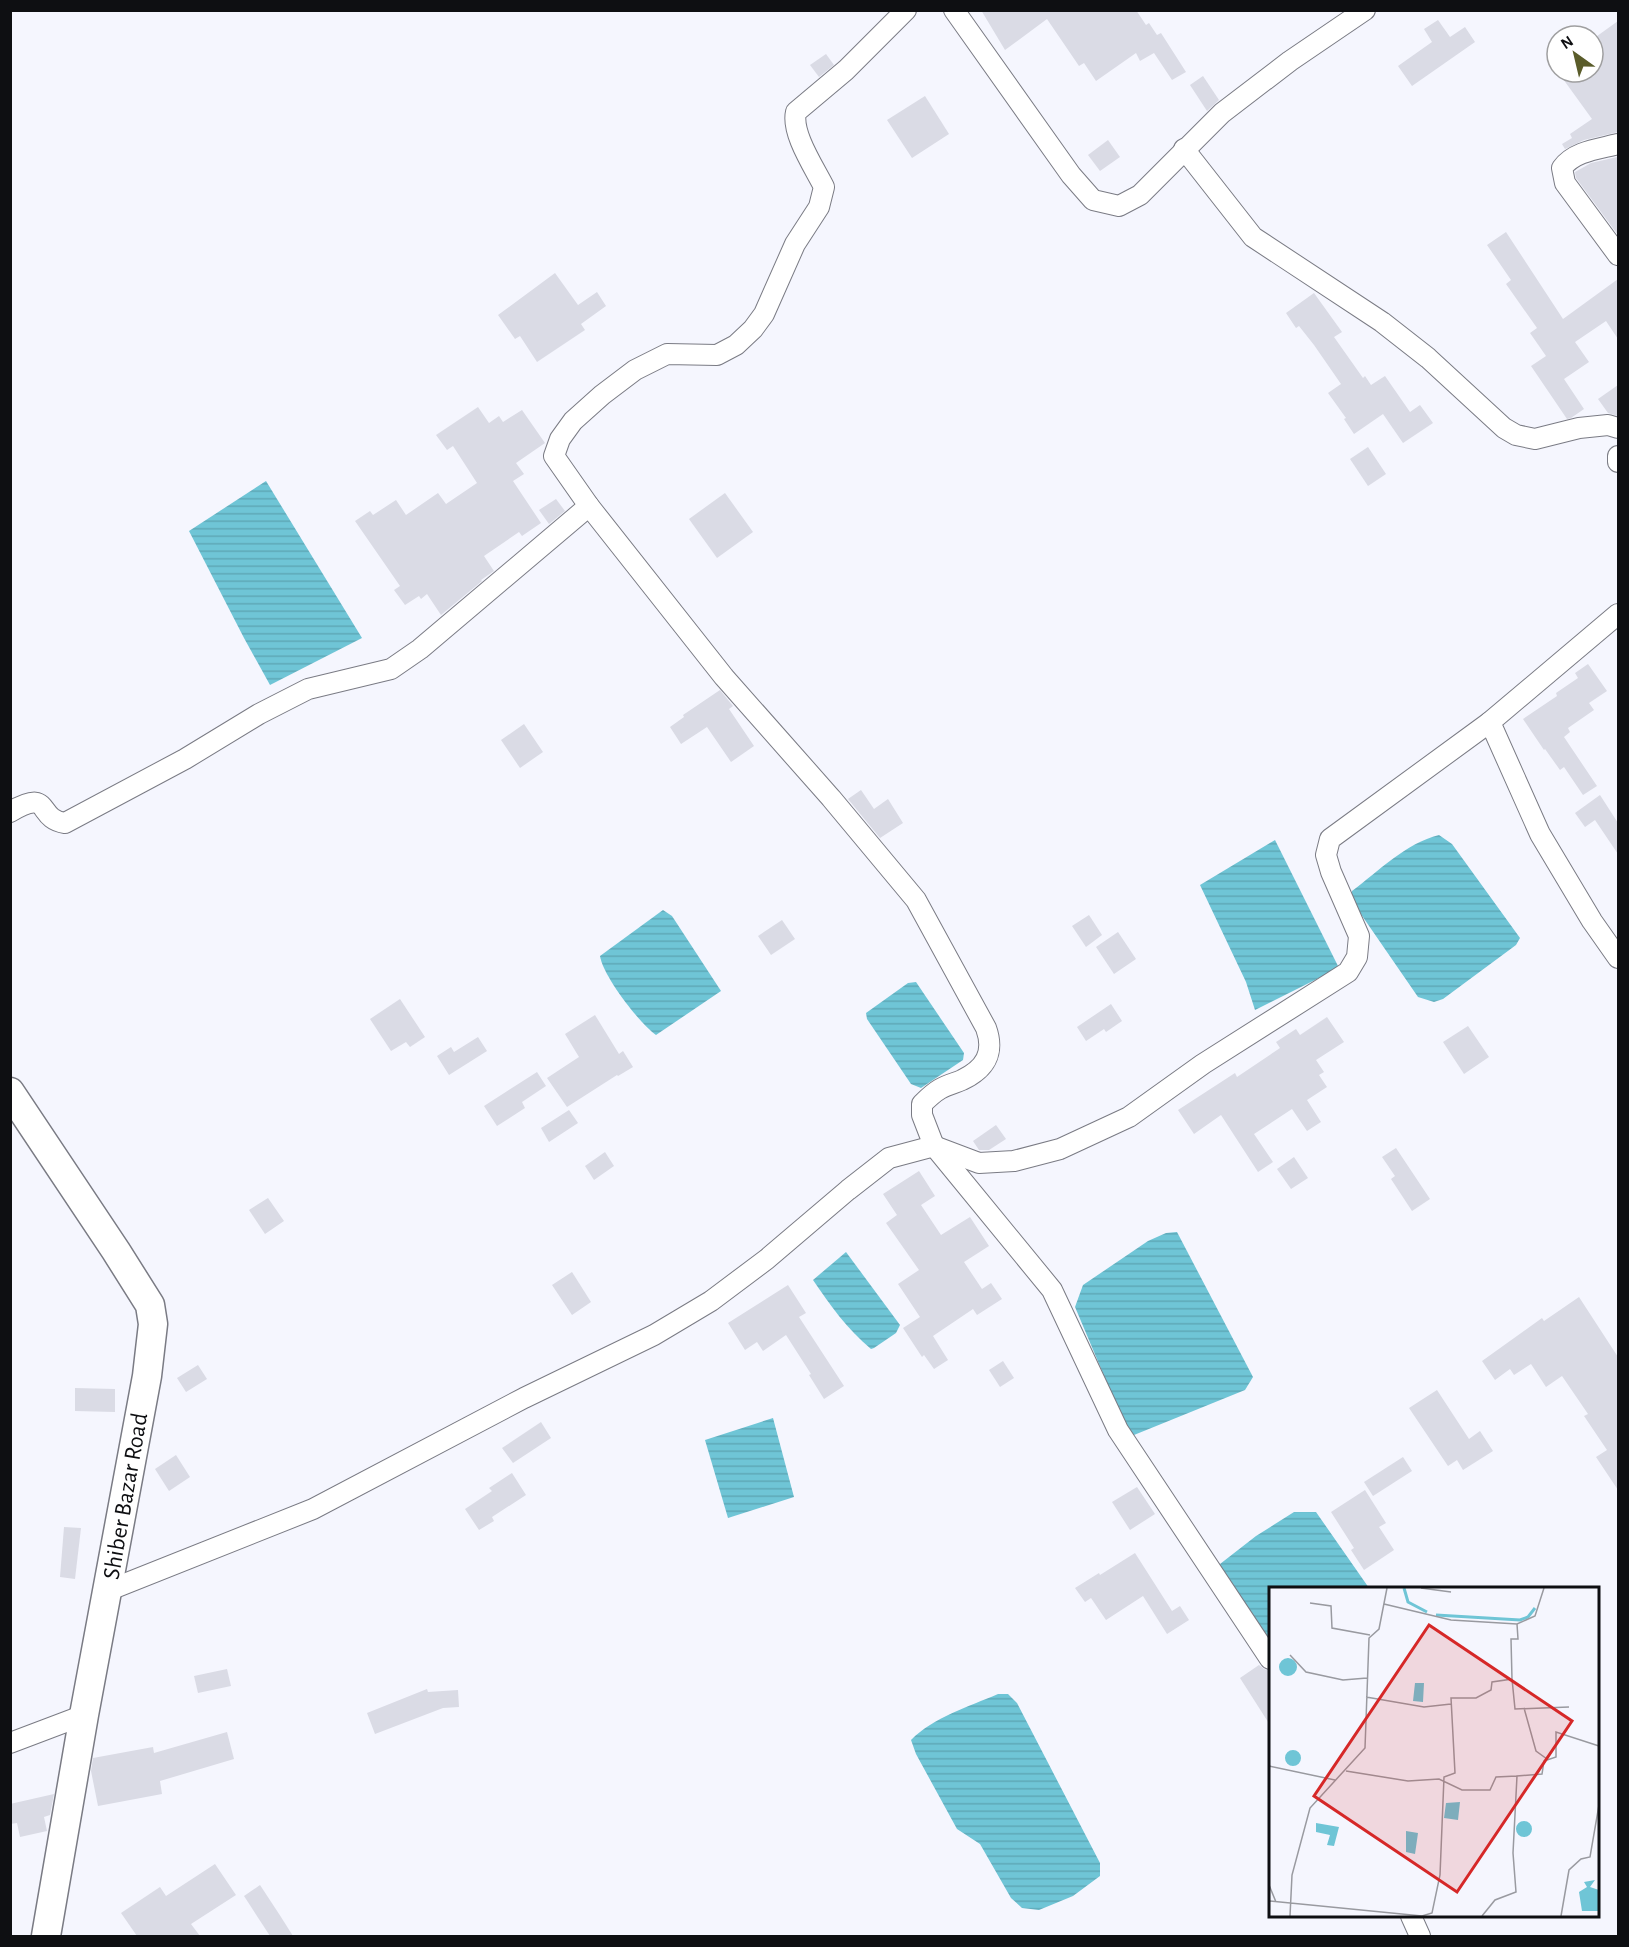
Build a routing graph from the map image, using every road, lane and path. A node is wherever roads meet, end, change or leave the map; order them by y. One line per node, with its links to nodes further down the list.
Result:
1 (906, 10): 10 (street)
2 (954, 10): 5 (street)
3 (1365, 10): 5 (street)
4 (1618, 144): 6 (street)
5 (1184, 149): 7 (street)
6 (1618, 255)
7 (1618, 428)
8 (1618, 456): 9 (street)
9 (1618, 462)
10 (589, 506): 13 (street); 16 (street)
11 (1618, 614): 12 (street)
12 (1490, 722): 14 (street); 16 (street)
13 (10, 812)
14 (1618, 958)
15 (10, 1092): 17 (street, Shiber Bazar Road)
16 (934, 1146): 17 (street); 18 (street)
17 (107, 1591): 19 (street, Shiber Bazar Road)
18 (1269, 1657)
19 (84, 1715): 20 (street); 22 (street, Shiber Bazar Road)
20 (10, 1743)
21 (1411, 1917): 23 (street)
22 (46, 1936)
23 (1420, 1936)

